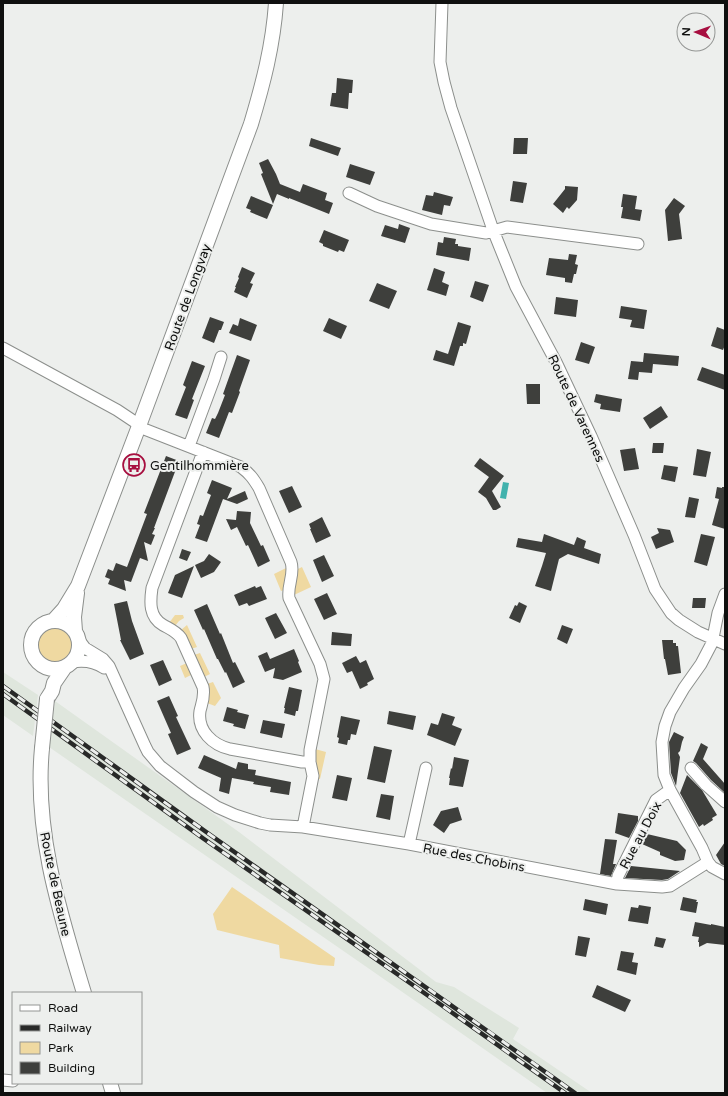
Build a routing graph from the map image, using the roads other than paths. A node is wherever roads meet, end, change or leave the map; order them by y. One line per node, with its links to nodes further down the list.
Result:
1 (276, 3): 8 (street, Route de Longvay)
2 (442, 3): 4 (street, Route de Varennes)
3 (349, 193): 4 (street)
4 (493, 230): 5 (street); 15 (street, Route de Varennes)
5 (638, 244)
6 (3, 348): 8 (street)
7 (221, 357): 9 (street)
8 (139, 426): 9 (street); 11 (street, Route de Longvay)
9 (189, 446): 10 (street)
10 (203, 452): 21 (street); 21 (street)
11 (78, 586): 13 (street, Route de Longvay); 14 (street, Route de Longvay)
12 (725, 594): 15 (street)
13 (54, 620): 14 (street); 18 (street)
14 (77, 636): 17 (street); 19 (street, Rue des Chobins)
15 (712, 638): 16 (street, Route de Varennes); 24 (street)
16 (725, 644)
17 (69, 664): 18 (street); 19 (street); 20 (street)
18 (42, 665): 20 (street)
19 (112, 673): 26 (street, Rue des Chobins)
20 (47, 700): 31 (street, Route de Beaune, bridge)
21 (310, 762): 26 (street)
22 (426, 768): 27 (street)
23 (691, 768): 25 (street)
24 (670, 790): 28 (street); 30 (street, Rue au Doix)
25 (725, 802)
26 (303, 827): 27 (street, Rue des Chobins)
27 (409, 844): 30 (street, Rue des Chobins)
28 (708, 862): 29 (street); 30 (street, Rue des Chobins)
29 (725, 874)
30 (617, 884)
31 (84, 992)

